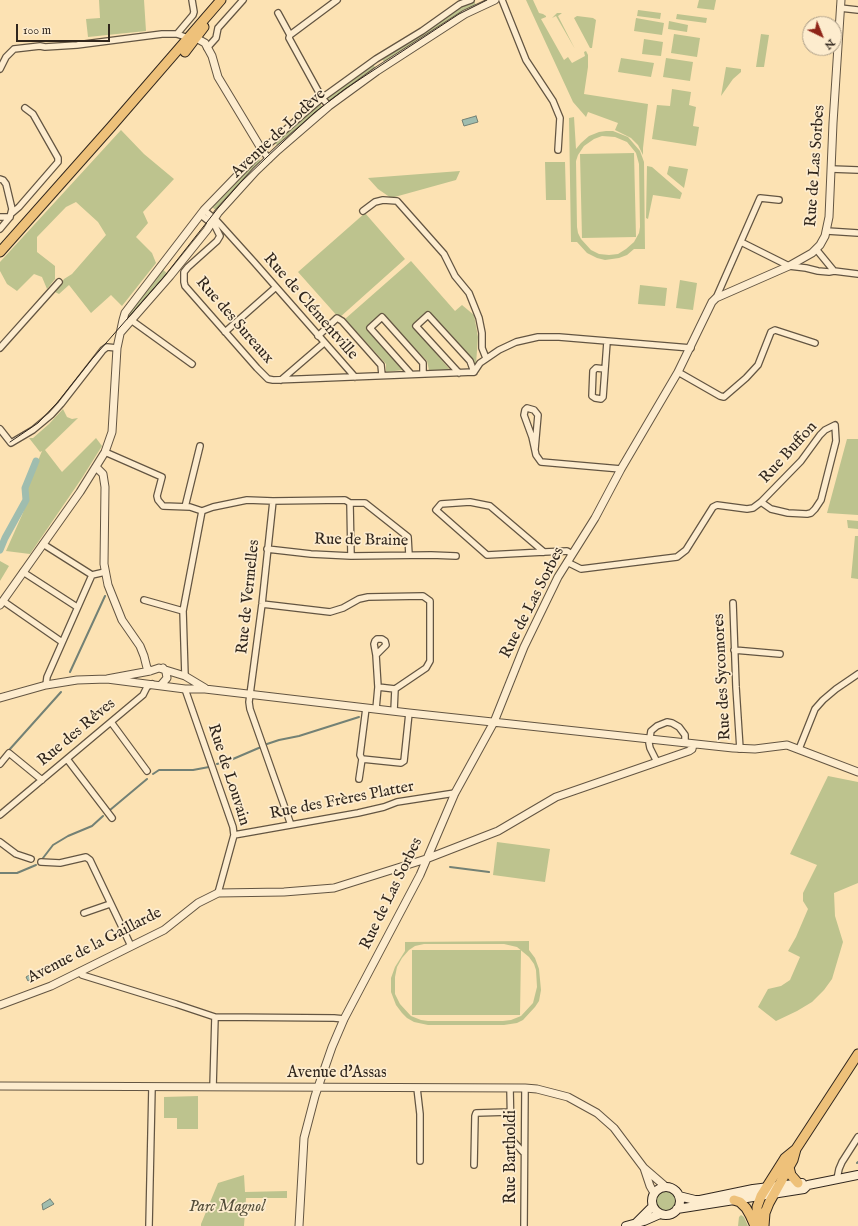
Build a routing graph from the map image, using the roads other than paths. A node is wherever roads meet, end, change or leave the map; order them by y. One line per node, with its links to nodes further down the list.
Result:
1 (192, 0): 12 (street)
2 (221, 0): 14 (main road)
3 (228, 0): 14 (main road)
4 (243, 0): 15 (street)
5 (337, 0): 13 (street)
6 (471, 0): 17 (street, Avenue de Lodève)
7 (502, 0): 22 (street)
8 (490, 1): 18 (street, Avenue de Lodève)
9 (840, 4): 10 (street); 24 (street, Rue de Las Sorbes)
10 (858, 10)
11 (278, 13): 13 (street)
12 (177, 34): 14 (street); 16 (street)
13 (290, 35): 17 (street)
14 (194, 38): 15 (street); 20 (main road); 20 (main road)
15 (208, 48): 21 (street)
16 (0, 69)
17 (322, 98): 18 (street); 21 (street, Avenue de Lodève)
18 (329, 106): 23 (street, Avenue de Lodève)
19 (25, 108): 30 (street)
20 (111, 127): 38 (main road)
21 (262, 150): 23 (street); 29 (street, Avenue de Lodève)
22 (558, 150)
23 (269, 159): 32 (street, Avenue de Lodève)
24 (831, 168): 25 (street); 34 (street, Rue de Las Sorbes)
25 (858, 170)
26 (0, 179): 30 (street)
27 (779, 200): 36 (street)
28 (363, 211): 57 (street)
29 (203, 213): 32 (street, Rue des Sureaux); 48 (street, Avenue de Lodève)
30 (11, 215): 31 (street); 33 (street)
31 (0, 217)
32 (213, 221): 45 (street, Rue de Clémentville); 47 (street, Avenue de Lodève); 49 (street, Rue des Sureaux)
33 (0, 229)
34 (827, 231): 35 (street); 37 (street, Rue de Las Sorbes)
35 (858, 233)
36 (741, 242): 40 (street); 46 (street)
37 (816, 249): 39 (street, Rue de Las Sorbes); 42 (street)
38 (0, 252)
39 (805, 257): 40 (street, Rue de Las Sorbes); 41 (street)
40 (789, 266): 41 (street); 46 (street, Rue de Las Sorbes)
41 (806, 268): 42 (street)
42 (834, 271): 43 (street)
43 (858, 274)
44 (59, 282): 54 (street)
45 (276, 287): 49 (street); 50 (street, Rue de Clémentville)
46 (716, 298): 56 (street, Rue de Las Sorbes)
47 (131, 320): 48 (street, Avenue de Lodève); 58 (street)
48 (121, 332): 55 (street, Avenue de Lodève)
49 (225, 332): 67 (street, Rue des Sureaux)
50 (318, 336): 52 (street, Rue de Clémentville); 65 (street)
51 (607, 342): 56 (street); 57 (street); 59 (street)
52 (324, 343): 66 (street, Rue de Clémentville); 67 (street)
53 (815, 343): 61 (street)
54 (0, 348)
55 (117, 348): 68 (street); 71 (street, Avenue de Lodève)
56 (691, 348): 61 (street, Rue de Las Sorbes)
57 (486, 358): 60 (street)
58 (192, 364)
59 (605, 369): 59 (street)
60 (474, 372): 62 (street, Rue de Clémentville); 62 (street)
61 (678, 372): 73 (street, Rue de Las Sorbes)
62 (458, 373): 64 (street, Rue de Clémentville)
63 (411, 374): 64 (street, Rue de Clémentville); 64 (street); 65 (street, Rue de Clémentville)
64 (423, 374)
65 (382, 375): 66 (street, Rue de Clémentville)
66 (355, 377): 67 (street, Rue des Sureaux)
67 (281, 380)
68 (0, 429)
69 (200, 446): 77 (street)
70 (535, 449): 70 (street); 73 (street)
71 (106, 452): 72 (street, Avenue de Lodève); 77 (street)
72 (96, 467): 79 (street, Avenue de Lodève); 88 (street)
73 (621, 469): 82 (street, Rue de Las Sorbes)
74 (273, 501): 76 (street); 78 (street); 80 (street, Rue de Vermelles)
75 (761, 502): 75 (street, Rue Buffon); 86 (street, Rue Buffon)
76 (350, 503): 83 (street); 84 (street)
77 (185, 507): 78 (street)
78 (202, 511): 95 (street)
79 (43, 544): 87 (street, Avenue de Lodève); 89 (street)
80 (267, 549): 84 (street, Rue de Braine); 93 (street, Rue de Vermelles)
81 (544, 552): 81 (street); 82 (street)
82 (572, 554): 86 (street, Rue de Las Sorbes)
83 (409, 555): 84 (street, Rue de Braine); 85 (street, Rue de Braine)
84 (351, 556)
85 (456, 556)
86 (567, 562): 119 (street, Rue de Las Sorbes)
87 (23, 572): 91 (street, Avenue de Lodève); 94 (street)
88 (105, 572): 89 (street); 101 (street)
89 (92, 575): 94 (street)
90 (144, 600): 95 (street)
91 (1, 603): 96 (street)
92 (733, 603): 97 (street, Rue des Sycomores)
93 (262, 604): 110 (street); 112 (street, Rue de Vermelles)
94 (78, 607): 96 (street)
95 (183, 611): 103 (street)
96 (62, 642): 106 (street)
97 (734, 650): 98 (street); 123 (street, Rue des Sycomores)
98 (780, 654)
99 (376, 655): 108 (street)
100 (163, 668): 101 (street); 103 (street); 107 (street)
101 (150, 671): 104 (street); 105 (street)
102 (858, 674): 124 (street)
103 (185, 676): 109 (street)
104 (107, 679): 105 (street); 106 (street)
105 (153, 684): 107 (street); 118 (street, Rue des Rêves)
106 (46, 685): 113 (street)
107 (162, 685): 111 (street)
108 (378, 687): 110 (street); 115 (street)
109 (205, 689): 111 (street); 112 (street)
110 (395, 689): 116 (street)
111 (185, 690): 137 (street, Rue de Louvain)
112 (250, 695): 114 (street); 136 (street, Rue de Vermelles)
113 (0, 698)
114 (366, 708): 115 (street); 125 (street)
115 (376, 709): 116 (street)
116 (394, 711): 117 (street)
117 (409, 713): 119 (street); 125 (street)
118 (111, 722): 126 (street, Rue des Rêves); 129 (street)
119 (494, 722): 120 (street); 133 (street, Rue de Las Sorbes)
120 (649, 739): 121 (street); 121 (street); 127 (street)
121 (685, 743): 122 (street)
122 (693, 744): 123 (street); 127 (street, Avenue de la Gaillarde)
123 (740, 749): 124 (street)
124 (799, 749): 130 (street)
125 (362, 758): 131 (street)
126 (67, 759): 132 (street, Rue des Rêves); 135 (street)
127 (657, 762): 140 (street, Avenue de la Gaillarde)
128 (0, 764): 132 (street, Rue des Rêves)
129 (147, 771)
130 (858, 772)
131 (359, 779)
132 (42, 780): 134 (street)
133 (455, 793): 136 (street, Rue des Frères Platter); 140 (street, Rue de Las Sorbes)
134 (0, 815)
135 (112, 818)
136 (291, 825): 137 (street, Rue des Frères Platter)
137 (234, 835): 142 (street, Rue de Louvain)
138 (0, 842): 139 (street)
139 (31, 859)
140 (426, 859): 142 (street, Avenue de la Gaillarde); 149 (street, Rue de Las Sorbes)
141 (41, 862): 143 (street)
142 (218, 893): 145 (street, Avenue de la Gaillarde)
143 (110, 904): 144 (street); 145 (street)
144 (84, 913)
145 (131, 946): 146 (street, Avenue de la Gaillarde)
146 (79, 972): 147 (street, Avenue de la Gaillarde); 148 (street)
147 (0, 1005)
148 (214, 1017): 149 (street); 153 (street)
149 (344, 1019): 154 (street, Rue de Las Sorbes)
150 (858, 1054): 160 (main road)
151 (0, 1086): 152 (street, Avenue d'Assas)
152 (152, 1087): 153 (street, Avenue d'Assas); 182 (street)
153 (213, 1087): 154 (street, Avenue d'Assas)
154 (318, 1088): 155 (street, Avenue d'Assas); 183 (street, Rue de Las Sorbes)
155 (417, 1088): 156 (street, Avenue d'Assas); 162 (street)
156 (510, 1088): 157 (street, Avenue d'Assas); 158 (street)
157 (525, 1088): 161 (street, Rue Bartholdi); 165 (street, Avenue d'Assas)
158 (510, 1112): 161 (street); 163 (street)
159 (858, 1137): 167 (street)
160 (796, 1149): 164 (main road); 172 (main road)
161 (524, 1153): 184 (street, Rue Bartholdi)
162 (420, 1161)
163 (474, 1165)
164 (789, 1167): 168 (main road); 169 (main road)
165 (644, 1168): 171 (street, Avenue d'Assas); 173 (street, Avenue d'Assas)
166 (858, 1175): 167 (main road)
167 (837, 1179): 170 (main road)
168 (798, 1183): 169 (main road); 170 (main road)
169 (778, 1185): 172 (main road); 174 (main road)
170 (808, 1185): 174 (main road)
171 (666, 1187): 173 (main road); 175 (main road)
172 (766, 1187): 175 (main road); 176 (main road)
173 (654, 1193): 178 (main road)
174 (773, 1194): 176 (main road); 187 (main road)
175 (679, 1196): 179 (main road)
176 (761, 1196): 177 (main road); 186 (main road)
177 (734, 1200): 179 (main road); 185 (main road)
178 (652, 1206): 180 (main road); 181 (main road)
179 (677, 1209): 180 (main road)
180 (660, 1214): 181 (main road)
181 (629, 1225)
182 (149, 1226)
183 (299, 1226)
184 (524, 1226)
185 (755, 1226)
186 (758, 1226)
187 (764, 1226)

